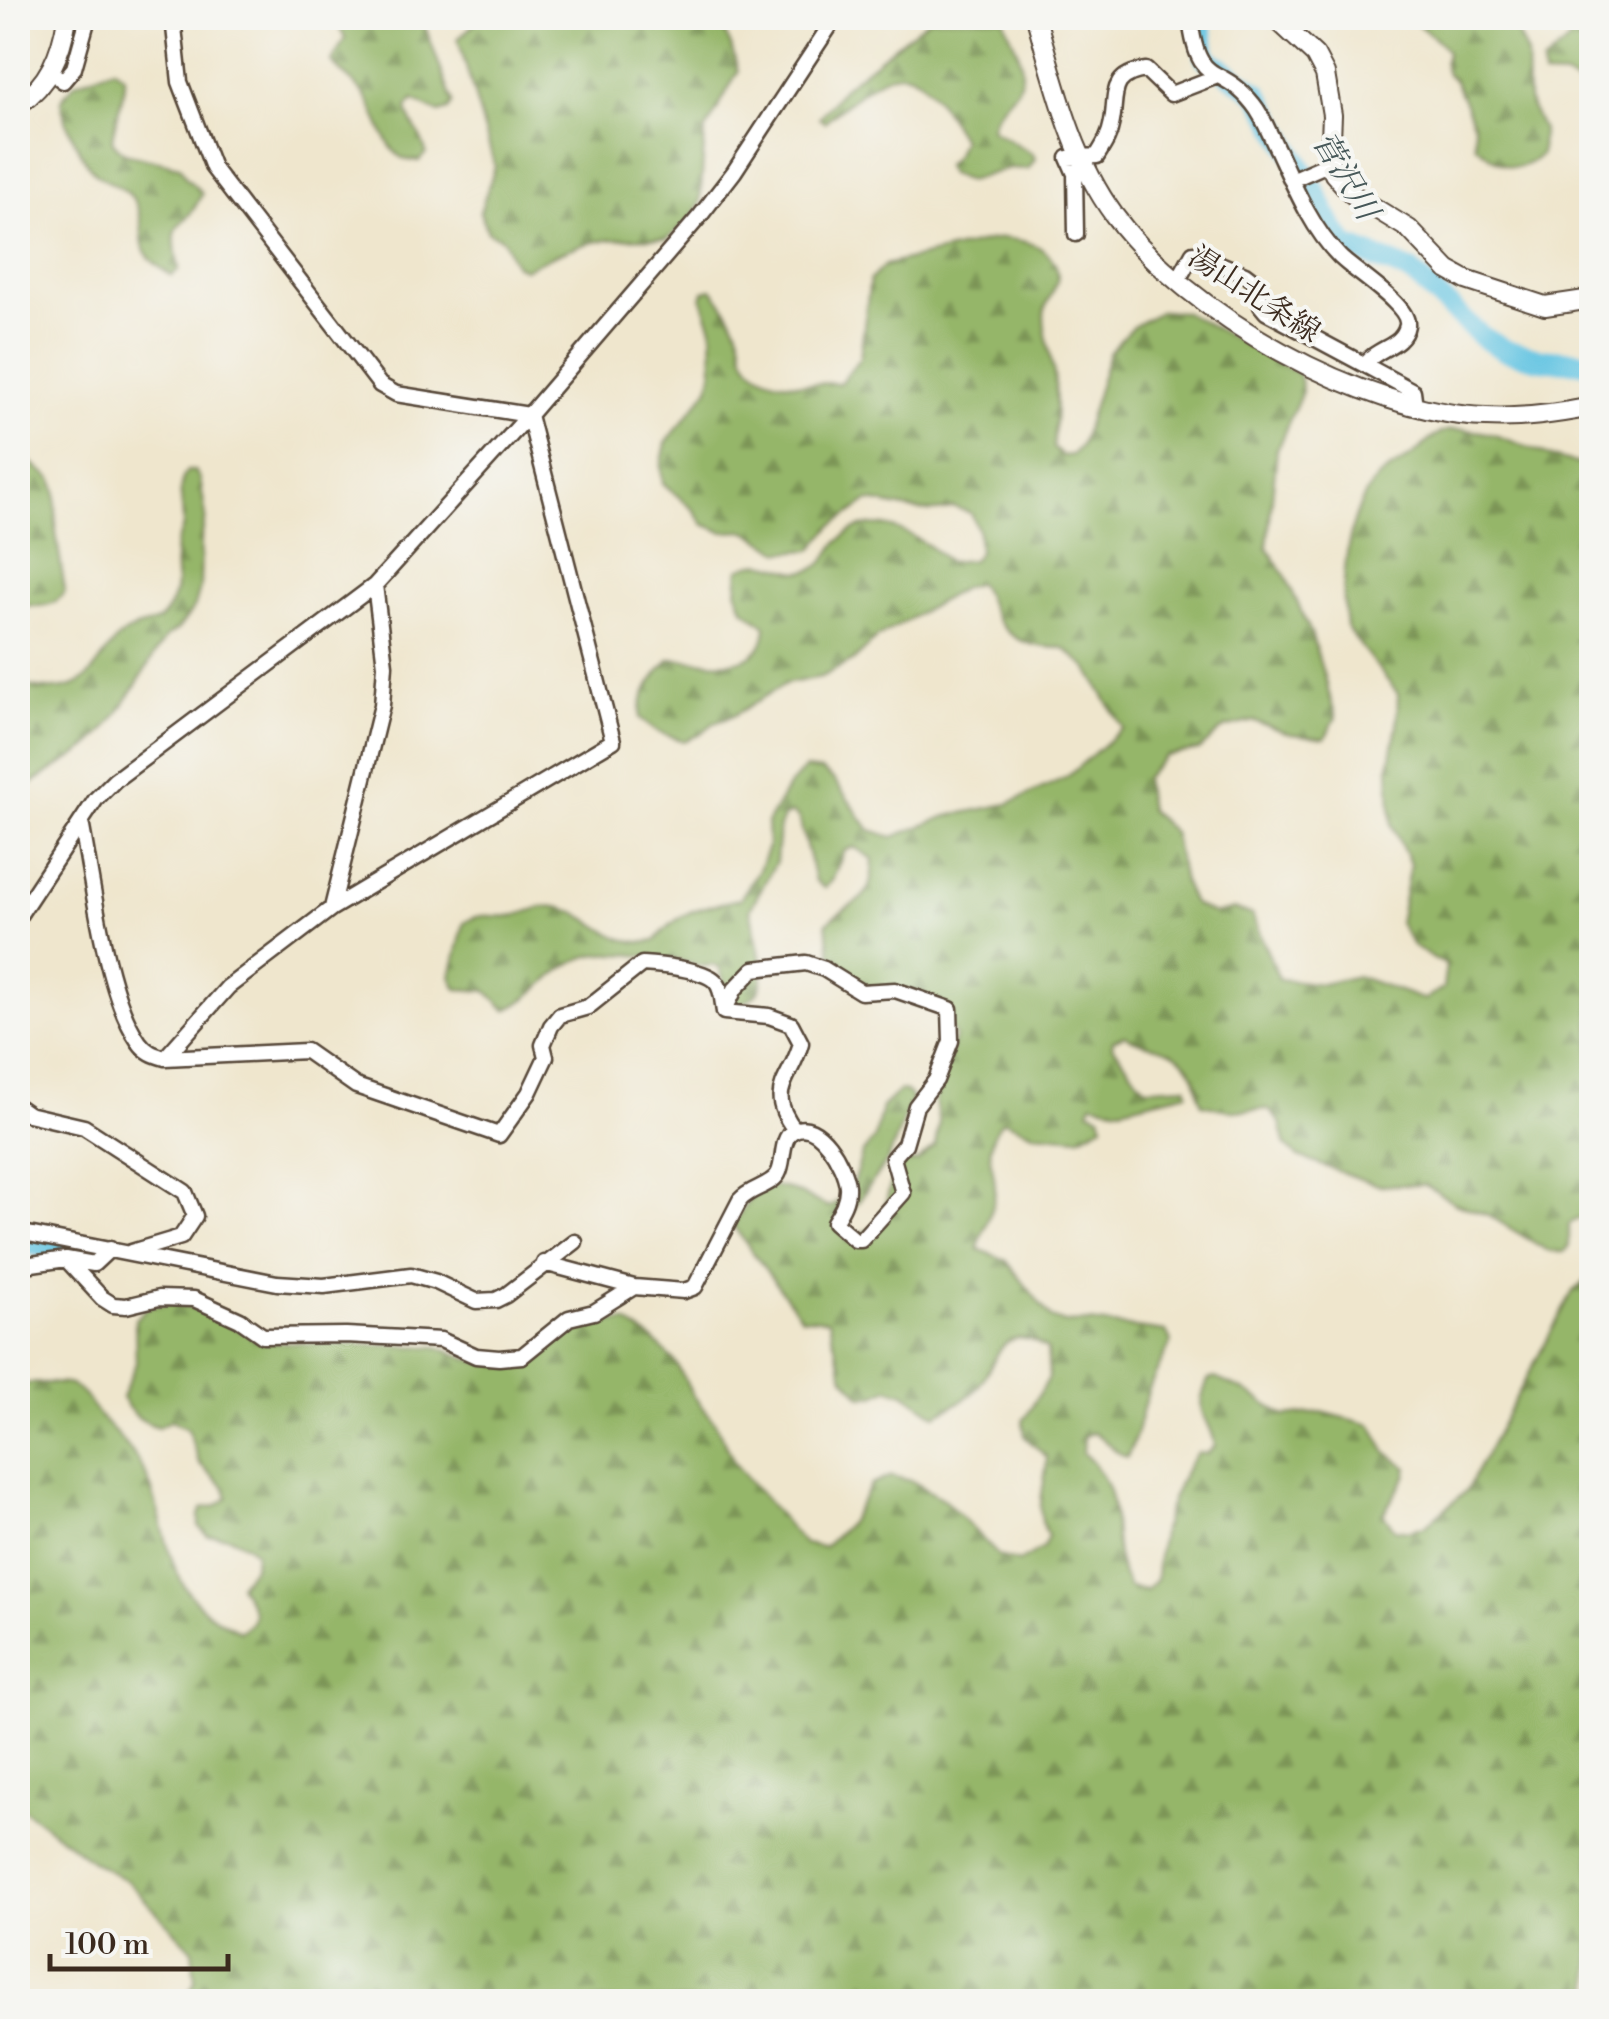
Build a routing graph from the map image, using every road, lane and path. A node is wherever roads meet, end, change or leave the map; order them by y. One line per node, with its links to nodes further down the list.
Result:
1 (67, 18): 8 (main road)
2 (88, 18): 8 (street)
3 (173, 18): 20 (street)
4 (835, 18): 20 (street)
5 (1036, 18): 11 (main road, 湯山北条線)
6 (1190, 18): 9 (street)
7 (1274, 18): 12 (main road)
8 (51, 72): 10 (main road)
9 (1215, 76): 11 (street); 13 (street)
10 (18, 104)
11 (1082, 157): 14 (street); 15 (main road, 湯山北条線)
12 (1322, 166): 13 (street); 16 (main road)
13 (1294, 178): 17 (street)
14 (1076, 234)
15 (1177, 282): 17 (street); 18 (main road, 湯山北条線)
16 (1592, 300)
17 (1365, 365): 18 (street)
18 (1416, 406): 19 (main road, 湯山北条線)
19 (1592, 407)
20 (529, 415): 21 (street); 23 (street)
21 (375, 585): 22 (street); 23 (street)
22 (81, 822): 24 (street); 26 (street)
23 (332, 908): 26 (street)
24 (18, 918)
25 (724, 1012): 26 (street); 28 (street); 28 (street)
26 (165, 1058)
27 (18, 1107): 32 (street)
28 (795, 1130): 36 (street)
29 (18, 1232): 31 (street)
30 (575, 1242): 34 (street)
31 (110, 1249): 32 (street); 33 (street)
32 (130, 1252): 34 (street)
33 (66, 1259): 35 (street); 36 (street)
34 (544, 1263): 36 (street)
35 (18, 1266)
36 (634, 1287)

